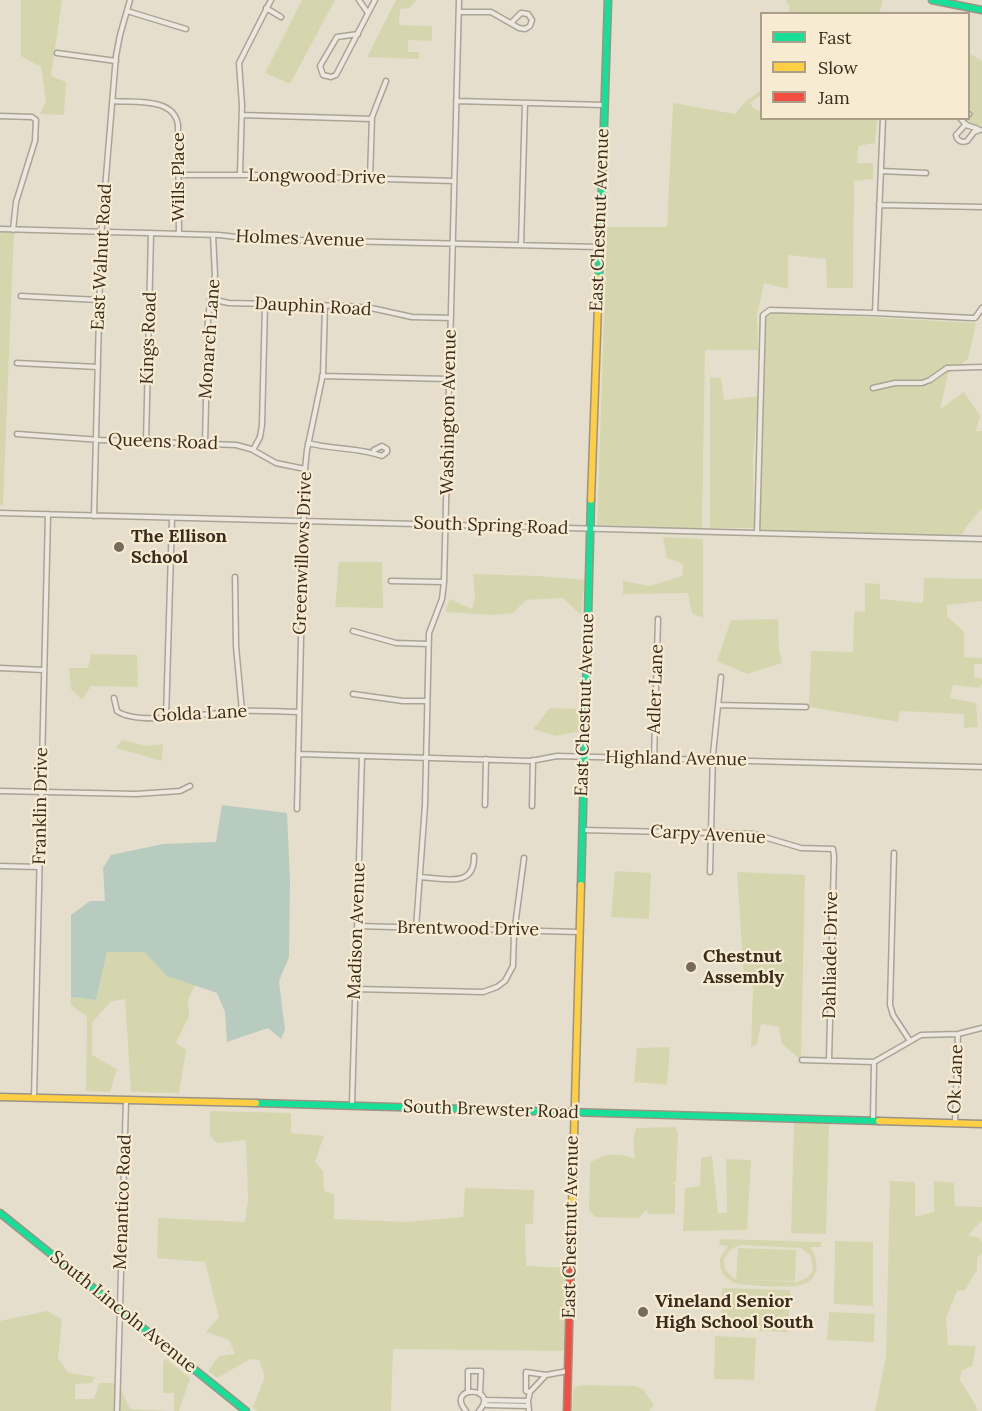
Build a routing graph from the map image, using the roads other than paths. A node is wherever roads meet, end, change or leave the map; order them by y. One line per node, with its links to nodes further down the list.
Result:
1 (130, 0): 9 (street, East Walnut Road)
2 (271, 0): 8 (street)
3 (359, 0): 12 (street)
4 (375, 0): 12 (street)
5 (459, 0): 11 (street, Washington Avenue)
6 (608, 0): 23 (street, East Chestnut Avenue)
7 (932, 0): 10 (street)
8 (267, 8): 13 (street); 24 (street)
9 (127, 10): 15 (street); 18 (street, East Walnut Road)
10 (982, 10)
11 (459, 12): 14 (street); 21 (street, Washington Avenue)
12 (368, 13): 16 (street)
13 (281, 17)
14 (511, 23): 14 (street)
15 (186, 29)
16 (357, 34): 16 (street)
17 (57, 53): 18 (street)
18 (116, 61): 20 (street, East Walnut Road)
19 (386, 81): 26 (street)
20 (112, 101): 33 (street, Wills Place); 41 (street, East Walnut Road)
21 (456, 101): 22 (street); 36 (street, Washington Avenue)
22 (525, 103): 23 (street); 46 (street)
23 (604, 105): 47 (street, East Chestnut Avenue)
24 (242, 115): 26 (street); 34 (street)
25 (0, 116): 40 (street)
26 (372, 119): 35 (street)
27 (883, 120): 31 (street)
28 (962, 120): 29 (street)
29 (966, 124): 30 (street); 30 (street)
30 (981, 130)
31 (881, 171): 32 (street); 37 (street)
32 (926, 173)
33 (179, 175): 34 (street, Longwood Drive); 43 (street, Wills Place)
34 (240, 175): 35 (street, Longwood Drive)
35 (370, 178): 36 (street, Longwood Drive)
36 (454, 181): 45 (street, Washington Avenue)
37 (879, 205): 38 (street); 54 (street)
38 (982, 207)
39 (0, 229): 40 (street, Holmes Avenue)
40 (13, 230): 41 (street, Holmes Avenue)
41 (101, 232): 42 (street, Holmes Avenue); 50 (street, East Walnut Road)
42 (151, 233): 43 (street, Holmes Avenue); 64 (street, Kings Road)
43 (179, 234): 44 (street, Holmes Avenue)
44 (213, 235): 45 (street, Holmes Avenue); 49 (street, Monarch Lane)
45 (453, 243): 46 (street, Holmes Avenue); 55 (street, Washington Avenue)
46 (521, 245): 47 (street, Holmes Avenue)
47 (599, 247): 76 (street, East Chestnut Avenue)
48 (21, 296): 50 (street)
49 (210, 299): 51 (street, Dauphin Road); 66 (street, Monarch Lane)
50 (99, 300): 57 (street, East Walnut Road)
51 (265, 304): 52 (street, Dauphin Road); 67 (street)
52 (325, 306): 55 (street, Dauphin Road); 59 (street, Greenwillows Drive)
53 (982, 308): 54 (street)
54 (875, 313): 77 (street)
55 (451, 318): 60 (street, Washington Avenue)
56 (17, 363): 57 (street)
57 (98, 367): 63 (street, East Walnut Road)
58 (982, 367): 61 (street)
59 (322, 376): 60 (street); 65 (street, Greenwillows Drive)
60 (449, 380): 75 (street, Washington Avenue)
61 (873, 388)
62 (17, 434): 63 (street, Queens Road)
63 (96, 440): 64 (street, Queens Road); 72 (street, East Walnut Road)
64 (146, 442): 66 (street, Queens Road)
65 (308, 443): 68 (street); 69 (street, Greenwillows Drive)
66 (205, 444): 67 (street, Queens Road)
67 (253, 450): 69 (street, Queens Road)
68 (374, 450)
69 (305, 469): 74 (street, Greenwillows Drive)
70 (0, 513): 71 (street, South Spring Road)
71 (48, 514): 72 (street, South Spring Road); 86 (street, Franklin Drive)
72 (94, 516): 73 (street, South Spring Road)
73 (172, 518): 74 (street, South Spring Road); 95 (street)
74 (304, 521): 75 (street, South Spring Road); 94 (street, Greenwillows Drive)
75 (446, 525): 76 (street, South Spring Road); 81 (street, Washington Avenue)
76 (590, 529): 77 (street, South Spring Road); 98 (street, East Chestnut Avenue)
77 (757, 533): 78 (street, South Spring Road)
78 (982, 539)
79 (235, 577): 93 (street)
80 (391, 580): 81 (street)
81 (444, 582): 84 (street, Washington Avenue)
82 (658, 619): 101 (street, Adler Lane)
83 (353, 631): 84 (street)
84 (428, 644): 90 (street, Washington Avenue)
85 (0, 669): 86 (street)
86 (44, 670): 107 (street, Franklin Drive)
87 (721, 677): 91 (street)
88 (353, 694): 90 (street)
89 (114, 698): 95 (street, Golda Lane)
90 (427, 701): 99 (street, Washington Avenue)
91 (718, 705): 92 (street); 103 (street)
92 (806, 707)
93 (242, 711): 94 (street, Golda Lane); 95 (street, Golda Lane)
94 (299, 712): 96 (street, Greenwillows Drive)
95 (166, 718)
96 (298, 754): 97 (street, Highland Avenue); 110 (street, Greenwillows Drive)
97 (362, 756): 99 (street, Highland Avenue); 121 (street, Madison Avenue)
98 (584, 757): 101 (street, Highland Avenue); 102 (street, Highland Avenue); 111 (street, East Chestnut Avenue)
99 (426, 758): 100 (street, Highland Avenue); 120 (street, Washington Avenue)
100 (486, 759): 102 (street, Highland Avenue); 108 (street)
101 (654, 759): 103 (street, Highland Avenue)
102 (532, 760): 109 (street)
103 (712, 760): 104 (street, Highland Avenue); 112 (street)
104 (982, 767)
105 (190, 786): 107 (street)
106 (0, 791): 107 (street)
107 (41, 793): 118 (street, Franklin Drive)
108 (485, 805)
109 (532, 806)
110 (297, 809)
111 (582, 830): 112 (street, Carpy Avenue); 124 (street, East Chestnut Avenue)
112 (711, 833): 113 (street, Carpy Avenue); 119 (street)
113 (833, 849): 130 (street, Dahliadel Drive)
114 (894, 853): 128 (street)
115 (474, 856): 120 (street)
116 (524, 858): 123 (street)
117 (0, 866): 118 (street)
118 (39, 867): 133 (street, Franklin Drive)
119 (710, 872)
120 (420, 877): 122 (street, Washington Avenue)
121 (357, 926): 122 (street, Brentwood Drive); 125 (street, Madison Avenue)
122 (416, 928): 123 (street, Brentwood Drive)
123 (515, 930): 124 (street, Brentwood Drive); 125 (street)
124 (579, 933): 136 (street, East Chestnut Avenue)
125 (355, 989): 135 (street, Madison Avenue)
126 (982, 1028): 127 (street)
127 (957, 1034): 128 (street); 138 (street, Ok Lane)
128 (910, 1041): 131 (street)
129 (802, 1060): 130 (street)
130 (829, 1060): 131 (street)
131 (874, 1062): 137 (street)
132 (0, 1097): 133 (street, South Brewster Road)
133 (34, 1098): 134 (street, South Brewster Road)
134 (126, 1100): 135 (street, South Brewster Road); 141 (street, Menantico Road)
135 (352, 1106): 136 (street, South Brewster Road)
136 (574, 1113): 137 (street, South Brewster Road); 142 (street, East Chestnut Avenue)
137 (873, 1120): 138 (street, South Brewster Road)
138 (955, 1123): 139 (street, South Brewster Road)
139 (982, 1124)
140 (0, 1213): 141 (street, South Lincoln Avenue)
141 (120, 1310): 149 (street, Menantico Road); 150 (street, South Lincoln Avenue)
142 (568, 1371): 143 (street); 153 (street, East Chestnut Avenue)
143 (546, 1375): 145 (street); 145 (street)
144 (468, 1392): 146 (street); 146 (street); 151 (street)
145 (530, 1392): 148 (street)
146 (480, 1394): 147 (street)
147 (484, 1403): 148 (street); 152 (street)
148 (528, 1406)
149 (117, 1411)
150 (246, 1411)
151 (466, 1411)
152 (480, 1411)
153 (567, 1411)

